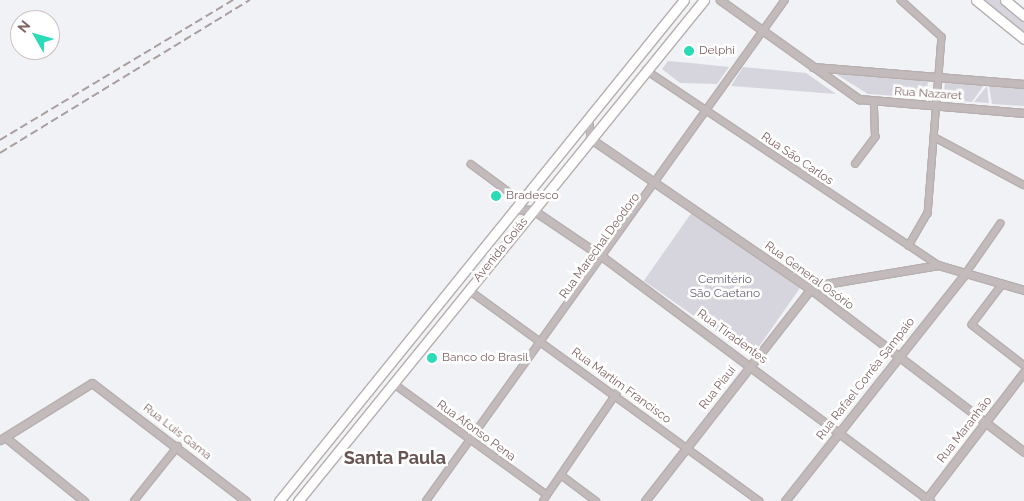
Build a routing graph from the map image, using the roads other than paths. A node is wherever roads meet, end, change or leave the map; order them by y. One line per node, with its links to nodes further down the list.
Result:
1 (684, 0): 21 (main road, Avenida Goiás)
2 (704, 0): 12 (main road, Avenida Goiás)
3 (720, 0): 9 (street, Rua Nazaret)
4 (785, 0): 9 (street, Rua Marechal Deodoro)
5 (901, 0): 14 (street)
6 (976, 0): 10 (main road)
7 (1005, 0): 8 (main road)
8 (1024, 16)
9 (762, 31): 11 (street, Rua Nazaret); 19 (street, Rua Marechal Deodoro)
10 (1024, 39)
11 (808, 66): 13 (street, Rua Nazaret); 16 (street, Rua Nazaret)
12 (646, 70): 19 (street, Rua São Carlos); 23 (main road, Avenida Goiás)
13 (834, 72): 14 (street, Rua Nazaret); 16 (street)
14 (935, 79): 15 (street, Rua Nazaret); 18 (street)
15 (1024, 84)
16 (834, 85): 17 (street, Rua Nazaret)
17 (874, 102): 18 (street, Rua Nazaret); 25 (street)
18 (933, 106): 20 (street, Rua Nazaret); 22 (street)
19 (707, 111): 26 (street, Rua Marechal Deodoro); 32 (street, Rua São Carlos)
20 (1024, 113)
21 (588, 120): 23 (street); 28 (main road, Avenida Goiás)
22 (934, 137): 27 (street); 32 (street)
23 (591, 138): 26 (street, Rua General Osório); 30 (main road, Avenida Goiás)
24 (471, 164): 28 (street)
25 (855, 164)
26 (657, 184): 33 (street, Rua Marechal Deodoro); 37 (street, Rua General Osório)
27 (1024, 185)
28 (521, 201): 29 (main road, Avenida Goiás)
29 (514, 210): 30 (street); 60 (main road, Avenida Goiás)
30 (533, 210): 33 (street, Rua Tiradentes); 38 (main road, Avenida Goiás)
31 (1000, 224): 35 (street)
32 (909, 246): 34 (street, Rua São Carlos)
33 (604, 258): 40 (street, Rua Marechal Deodoro); 42 (street, Rua Tiradentes)
34 (938, 265): 35 (street); 37 (street)
35 (966, 273): 36 (street); 41 (street, Rua Rafael Corrêa Sampaio)
36 (1003, 284): 39 (street); 43 (street)
37 (809, 288): 41 (street, Rua General Osório); 42 (street, Rua Piauí)
38 (469, 290): 40 (street, Rua Martim Francisco); 45 (main road, Avenida Goiás)
39 (1024, 290)
40 (543, 342): 46 (street, Rua Martim Francisco); 50 (street, Rua Marechal Deodoro)
41 (897, 355): 47 (street, Rua General Osório); 48 (street, Rua Rafael Corrêa Sampaio)
42 (751, 364): 48 (street, Rua Tiradentes); 52 (street, Rua Piauí)
43 (1024, 365)
44 (1024, 372): 47 (street, Rua Maranhão)
45 (393, 383): 50 (street, Rua Afonso Pena); 61 (main road, Avenida Goiás)
46 (616, 394): 52 (street, Rua Martim Francisco); 54 (street)
47 (985, 422): 53 (street, Rua General Osório); 56 (street, Rua Maranhão)
48 (838, 432): 56 (street, Rua Tiradentes); 67 (street, Rua Rafael Corrêa Sampaio)
49 (3, 438): 51 (street, Rua Luis Gama); 57 (street)
50 (472, 440): 55 (street, Rua Afonso Pena); 62 (street, Rua Marechal Deodoro)
51 (178, 446): 58 (street); 59 (street, Rua Luis Gama)
52 (687, 446): 65 (street, Rua Piauí); 66 (street, Rua Martim Francisco)
53 (1024, 452)
54 (561, 475): 55 (street); 64 (street)
55 (547, 495): 63 (street)
56 (927, 500)
57 (84, 501)
58 (134, 501)
59 (246, 501)
60 (280, 501)
61 (298, 501)
62 (426, 501)
63 (542, 501)
64 (596, 501)
65 (645, 501)
66 (759, 501)
67 (785, 501)

